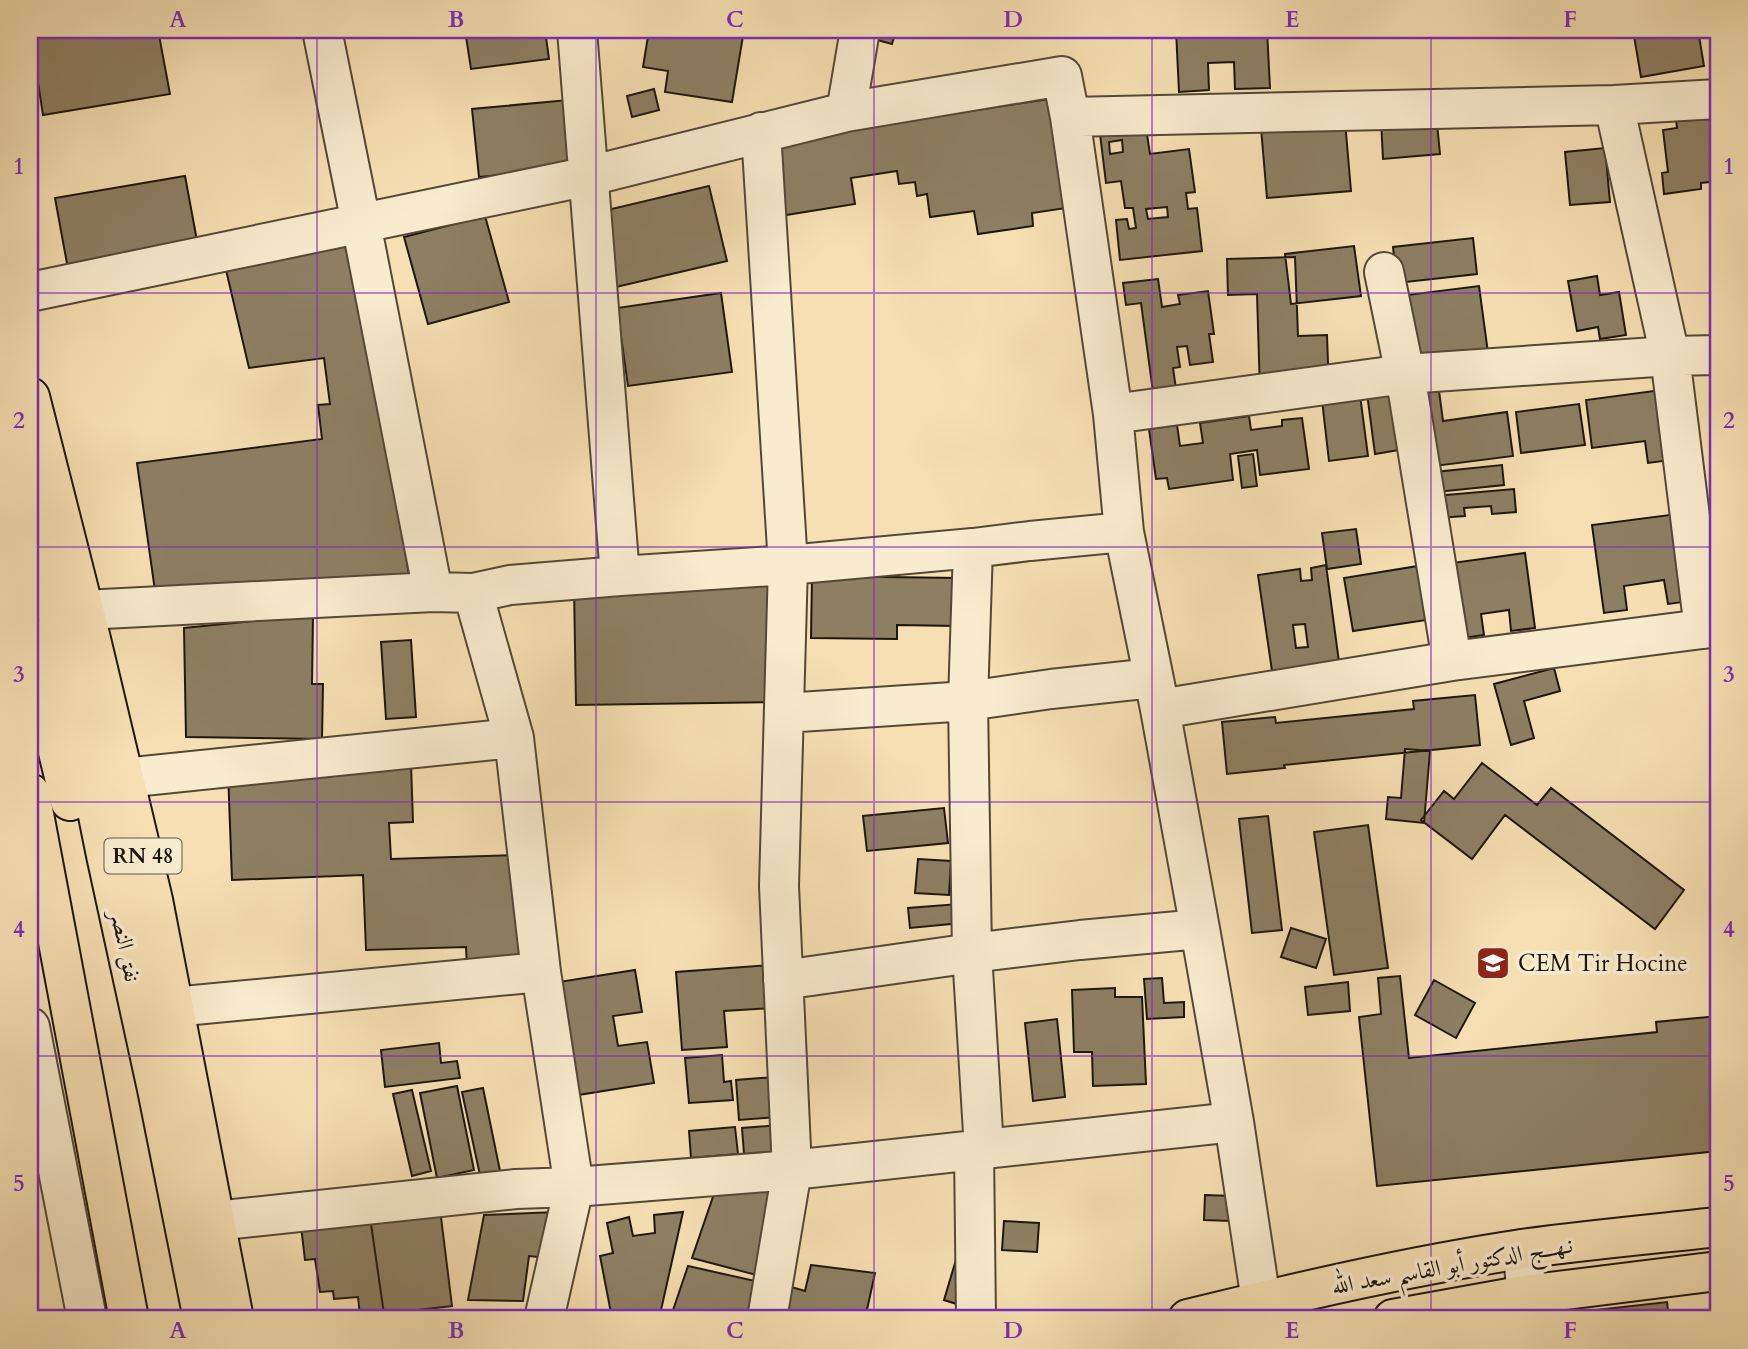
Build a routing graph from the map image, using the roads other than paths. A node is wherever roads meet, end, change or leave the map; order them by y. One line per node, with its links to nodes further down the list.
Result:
1 (322, 30): 10 (street)
2 (577, 30): 9 (street)
3 (860, 30): 6 (street)
4 (1718, 99): 5 (street)
5 (1614, 105): 7 (street); 14 (street)
6 (846, 112): 7 (street); 8 (street)
7 (1070, 117): 17 (street)
8 (761, 132): 9 (street); 21 (street)
9 (589, 176): 10 (street); 22 (street)
10 (361, 223): 12 (street); 23 (street)
11 (1384, 272): 15 (street)
12 (30, 292)
13 (1718, 355): 14 (street)
14 (1670, 356): 15 (street); 26 (street)
15 (1405, 373): 17 (street); 28 (street)
16 (30, 397): 18 (main road, RN 48)
17 (1113, 414): 19 (street)
18 (43, 449): 25 (main road, RN 48); 54 (main road, نفق النصر)
19 (1124, 532): 20 (street); 29 (street)
20 (973, 548): 21 (street); 30 (street)
21 (788, 565): 22 (street); 31 (street)
22 (620, 576): 24 (street)
23 (433, 593): 24 (street); 25 (street)
24 (473, 593): 32 (street)
25 (84, 610): 33 (main road, RN 48)
26 (1711, 628): 28 (street)
27 (30, 637): 53 (main road, نفق النصر)
28 (1452, 661): 29 (street)
29 (1157, 693): 30 (street); 35 (street)
30 (968, 701): 31 (street); 36 (street)
31 (784, 713): 38 (street)
32 (514, 738): 33 (street); 37 (street)
33 (124, 778): 39 (main road, RN 48)
34 (30, 793): 52 (main road)
35 (1200, 929): 36 (street); 41 (street)
36 (972, 953): 38 (street); 42 (street)
37 (541, 972): 39 (street); 44 (street)
38 (783, 980): 43 (street)
39 (173, 1007): 45 (main road, RN 48)
40 (30, 1027): 51 (street)
41 (1234, 1122): 42 (street); 49 (street)
42 (979, 1150): 43 (street); 58 (street)
43 (792, 1170): 44 (street); 57 (street)
44 (574, 1187): 45 (street); 56 (street)
45 (215, 1221): 55 (main road, RN 48)
46 (1718, 1227): 47 (main road, نـهـــج الدكتور أبو القاسم سعد الله)
47 (1523, 1249): 49 (main road, نـهـــج الدكتور أبو القاسم سعد الله); 50 (street)
48 (1718, 1271): 50 (main road, نـهـــج الدكتور أبو القاسم سعد الله)
49 (1261, 1301): 59 (main road, نـهـــج الدكتور أبو القاسم سعد الله)
50 (1527, 1307): 60 (main road, نـهـــج الدكتور أبو القاسم سعد الله)
51 (87, 1319)
52 (129, 1319)
53 (176, 1319)
54 (203, 1319)
55 (234, 1319)
56 (544, 1319)
57 (767, 1319)
58 (976, 1319)
59 (1188, 1319)
60 (1393, 1319)

